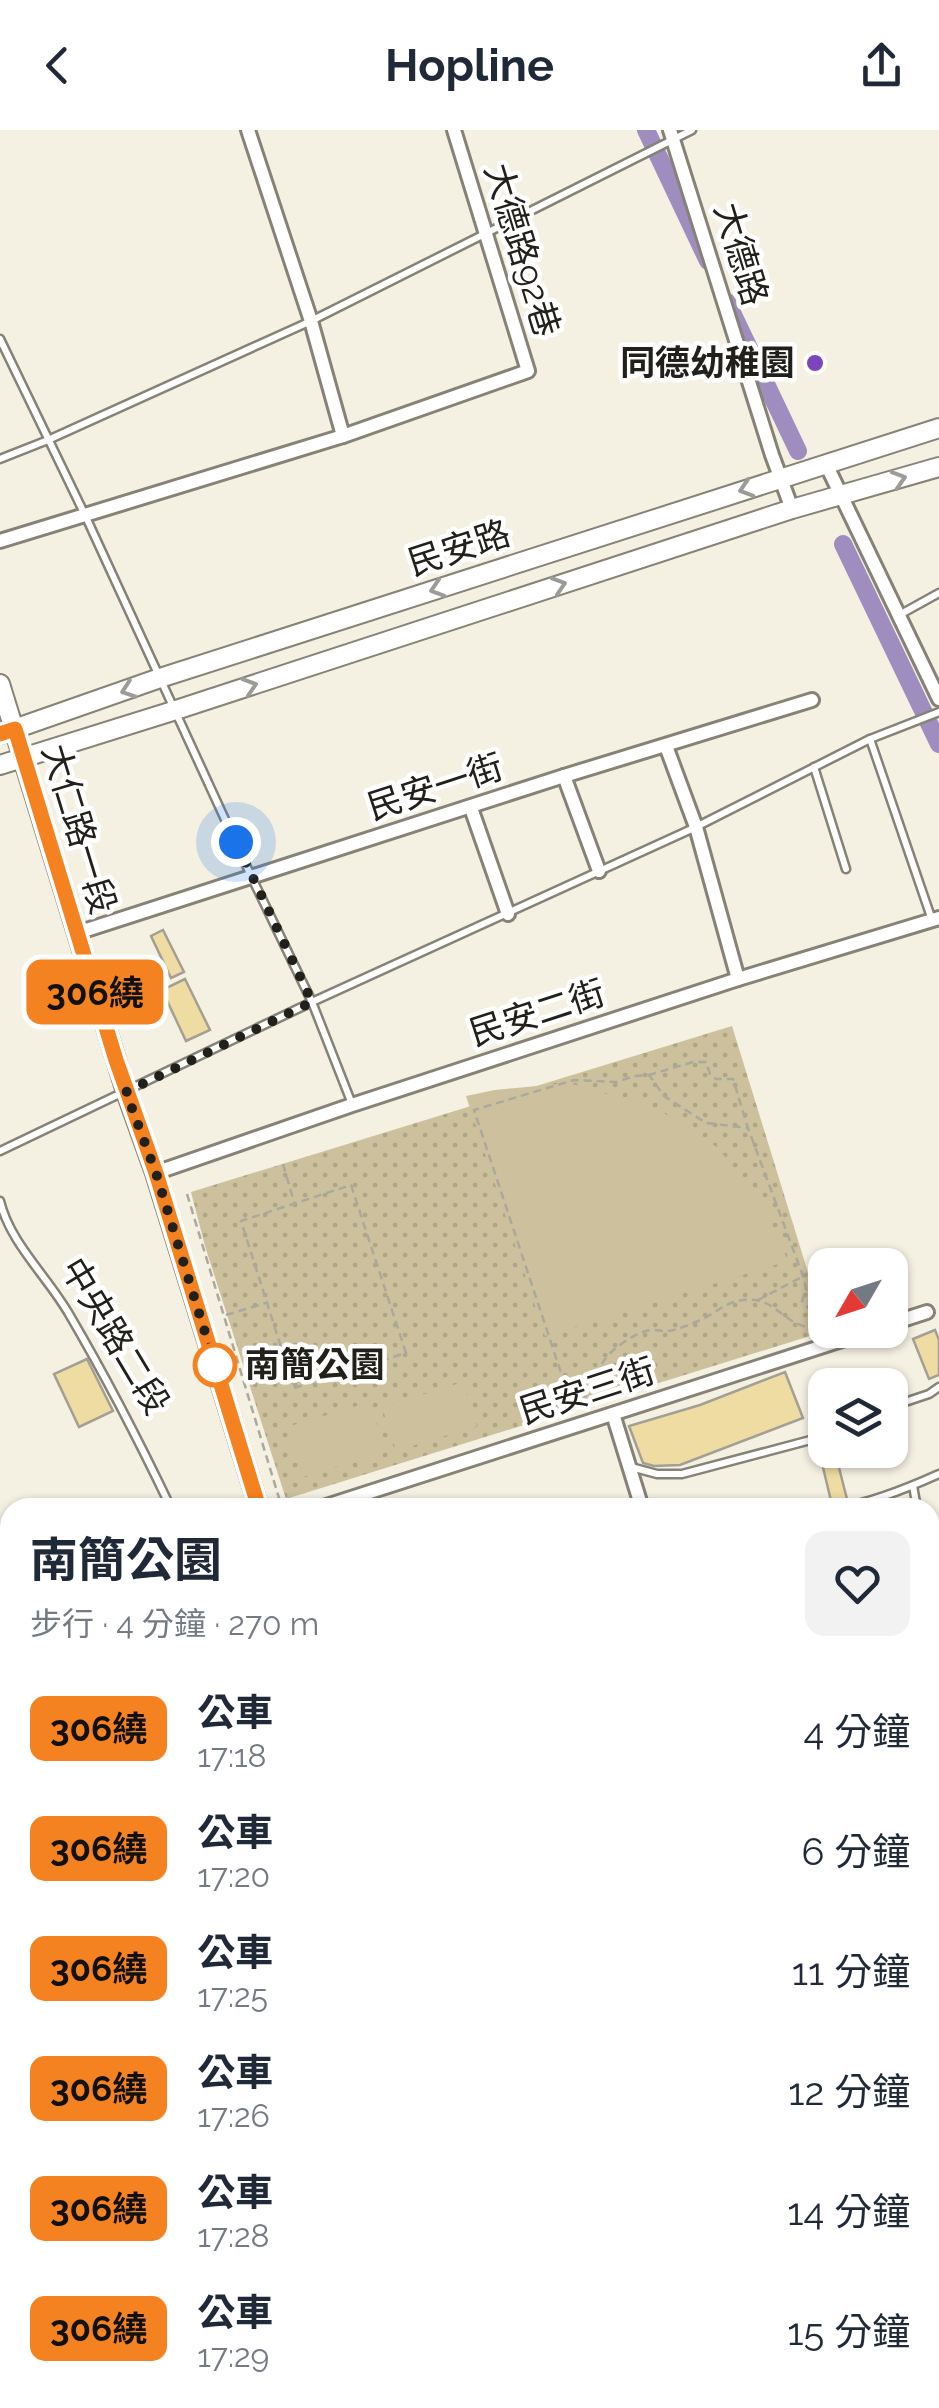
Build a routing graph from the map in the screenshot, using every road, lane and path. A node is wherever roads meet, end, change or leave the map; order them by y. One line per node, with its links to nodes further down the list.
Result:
1 (248, 130): 6 (street)
2 (454, 130): 5 (street, 大德路92巷)
3 (692, 130): 4 (lane)
4 (672, 134): 5 (lane); 14 (street, 大德路)
5 (487, 233): 6 (lane); 9 (street, 大德路92巷)
6 (312, 320): 9 (street); 10 (lane)
7 (0, 338): 10 (lane)
8 (939, 428): 12 (street, 民安路)
9 (342, 436): 17 (street)
10 (48, 440): 11 (lane); 17 (lane)
11 (0, 459)
12 (826, 464): 14 (street, 民安路); 15 (street)
13 (939, 466): 15 (street, 民安路, one-way to 13)
14 (780, 478): 16 (street, 大德路); 21 (street, 民安路, one-way to 21)
15 (840, 496): 16 (street, 民安路); 20 (street)
16 (792, 509): 25 (street, 民安路, one-way to 16)
17 (85, 514): 18 (street); 21 (lane)
18 (0, 541)
19 (939, 594): 20 (lane)
20 (900, 615): 23 (street)
21 (160, 678): 25 (lane); 27 (street, 民安路, one-way to 27)
22 (0, 684): 27 (street, 大仁路一段)
23 (939, 699)
24 (812, 700): 29 (street, 民安一街)
25 (176, 710): 30 (street, 民安路); 38 (lane)
26 (939, 712): 28 (lane)
27 (8, 731): 30 (street, 大仁路一段)
28 (870, 739): 32 (lane); 40 (lane)
29 (666, 746): 33 (street, 民安一街); 35 (street)
30 (24, 757): 31 (street, 民安路); 41 (street, 大仁路一段)
31 (0, 765)
32 (814, 767): 35 (lane); 36 (lane)
33 (564, 776): 34 (street, 民安一街); 37 (street)
34 (470, 808): 38 (street, 民安一街); 39 (street)
35 (696, 827): 37 (lane); 42 (street)
36 (846, 869)
37 (599, 871): 39 (lane)
38 (251, 876): 41 (street, 民安一街); 43 (lane)
39 (508, 914): 43 (lane)
40 (936, 920): 42 (street, 民安二街)
41 (76, 933): 45 (street, 大仁路一段)
42 (738, 979): 46 (street, 民安二街)
43 (312, 1002): 45 (lane); 46 (lane)
44 (648, 1075): 47 (path); 47 (path); 65 (path)
45 (126, 1092): 48 (lane); 50 (street, 大仁路一段)
46 (352, 1105): 50 (street, 民安二街)
47 (748, 1128): 54 (path)
48 (0, 1151)
49 (283, 1164): 53 (path)
50 (156, 1173): 71 (street, 大仁路一段)
51 (187, 1194): 58 (path)
52 (0, 1201): 70 (lane, 中央路二段)
53 (295, 1203): 56 (path); 56 (path)
54 (802, 1276): 55 (path); 55 (path)
55 (757, 1300): 63 (path)
56 (268, 1302): 58 (path)
57 (927, 1312): 59 (street)
58 (224, 1316): 72 (path)
59 (908, 1318)
60 (816, 1348): 64 (street, 民安三街)
61 (939, 1387): 62 (lane)
62 (908, 1400)
63 (597, 1412)
64 (613, 1414): 67 (street); 73 (street, 民安三街)
65 (576, 1419)
66 (808, 1440): 67 (lane)
67 (631, 1467): 74 (street)
68 (939, 1474): 69 (lane)
69 (912, 1486): 75 (lane); 76 (lane)
70 (166, 1498)
71 (256, 1498)
72 (279, 1498)
73 (351, 1498)
74 (639, 1498)
75 (877, 1498)
76 (915, 1498)

